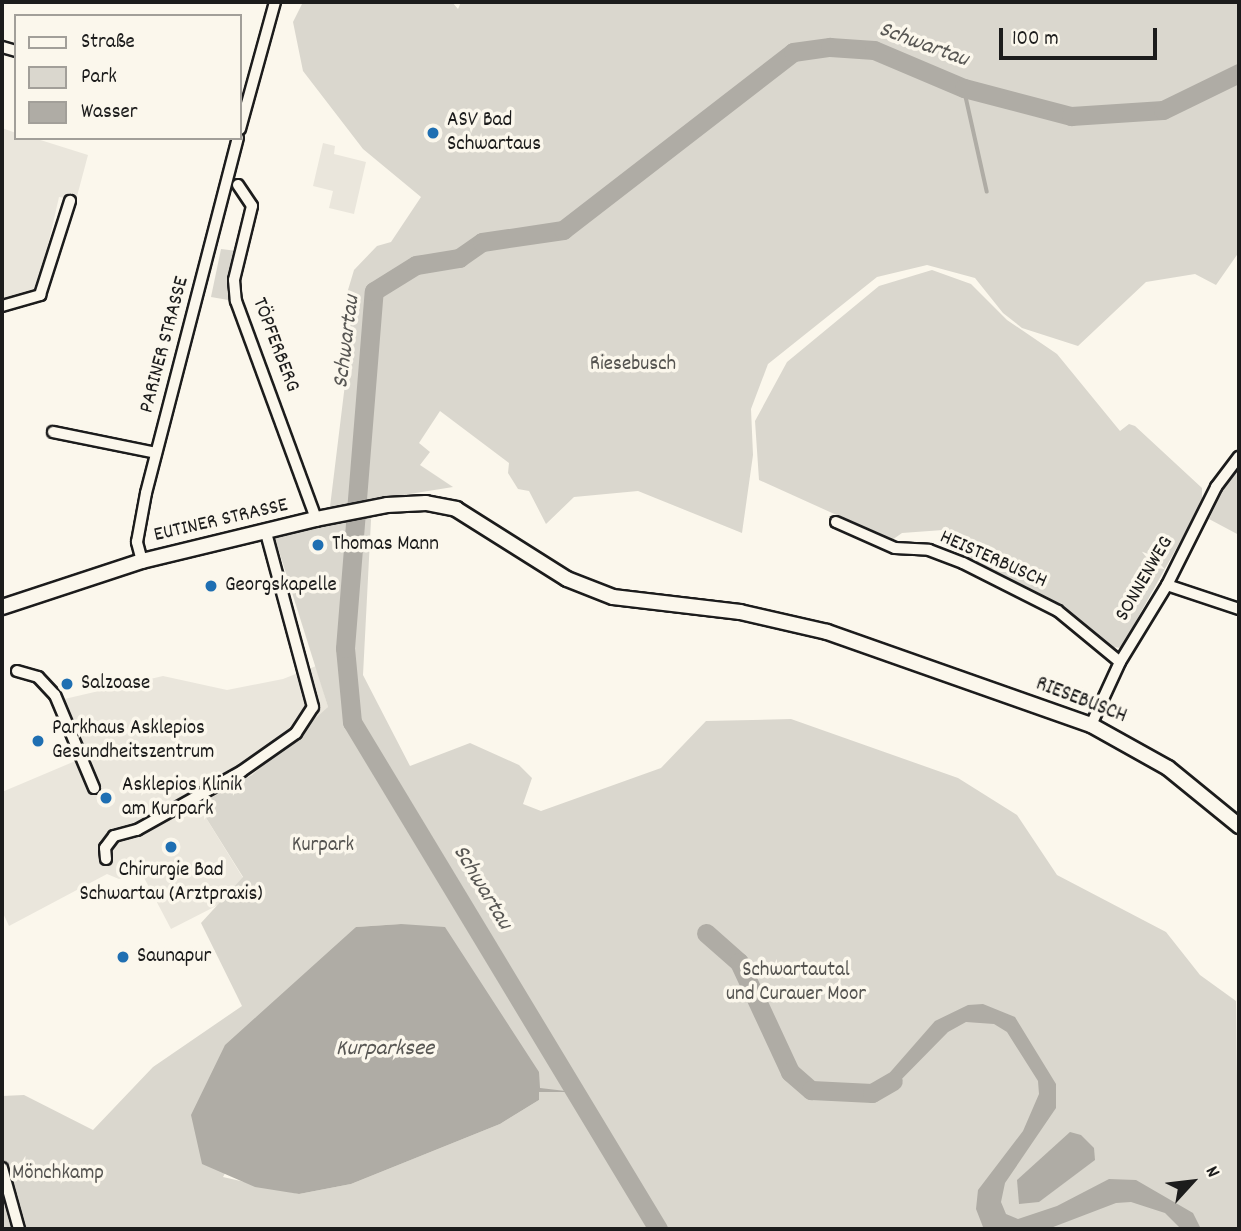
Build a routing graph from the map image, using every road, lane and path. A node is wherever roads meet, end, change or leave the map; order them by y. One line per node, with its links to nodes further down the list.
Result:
1 (275, 2): 2 (street)
2 (242, 118)
3 (236, 140): 8 (street, PARINER STRASSE)
4 (238, 185): 11 (street, TÖPFERBERG)
5 (70, 201): 6 (street)
6 (2, 306)
7 (53, 432): 8 (street)
8 (156, 453): 14 (street, PARINER STRASSE)
9 (1239, 457): 15 (street, SONNENWEG)
10 (456, 509): 11 (main road, EUTINER STRASSE); 20 (main road, RIESEBUSCH)
11 (316, 520): 13 (main road, EUTINER STRASSE)
12 (836, 522): 18 (street, HEISTERBUSCH)
13 (266, 533): 14 (main road, EUTINER STRASSE); 23 (street)
14 (142, 561): 16 (main road, EUTINER STRASSE)
15 (1167, 585): 17 (street); 18 (street, SONNENWEG)
16 (2, 607)
17 (1239, 609)
18 (1120, 662): 20 (street, SONNENWEG)
19 (16, 671): 21 (street)
20 (1091, 725): 22 (main road, RIESEBUSCH)
21 (94, 788)
22 (1239, 826)
23 (106, 859)
24 (2, 1168): 25 (street)
25 (19, 1229)

